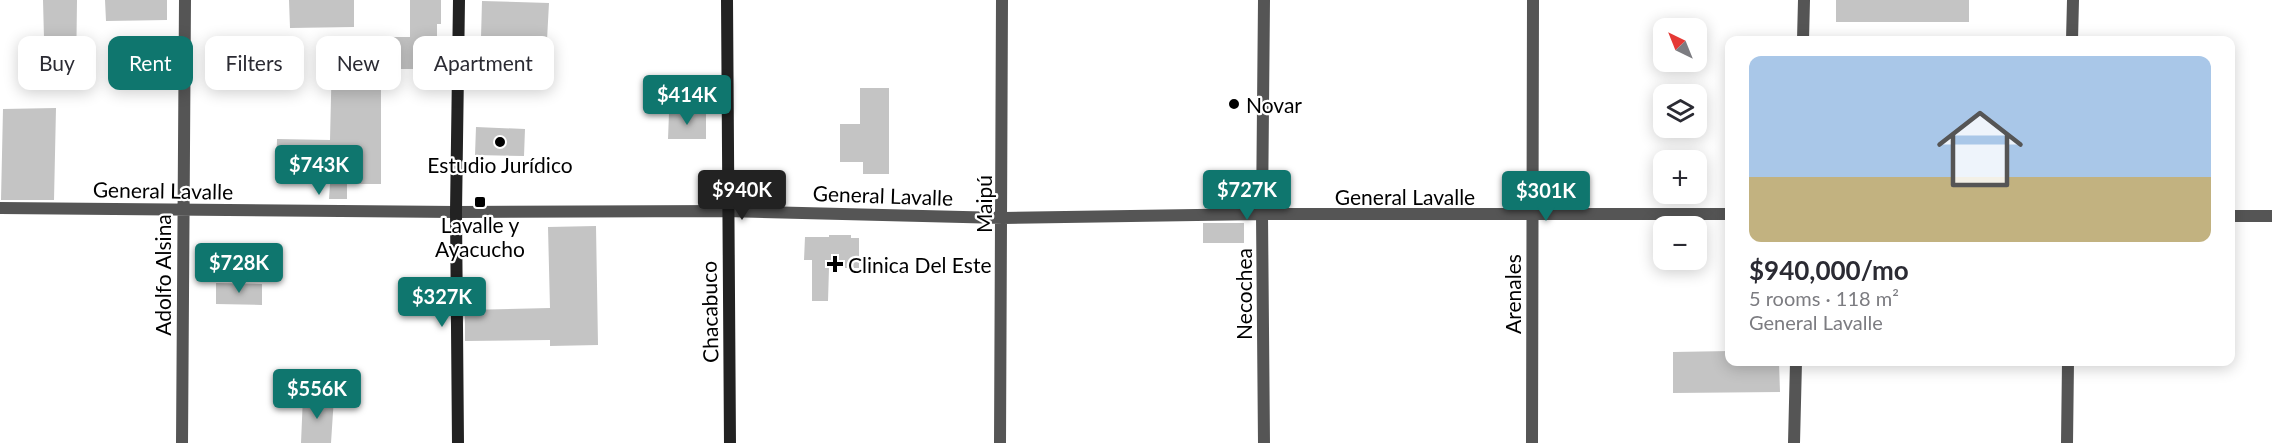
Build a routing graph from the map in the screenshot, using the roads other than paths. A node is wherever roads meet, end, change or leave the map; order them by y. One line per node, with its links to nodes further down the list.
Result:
1 (185, 0): 12 (street, Adolfo Alsina)
2 (459, 0): 14 (street)
3 (727, 0): 13 (street, Chacabuco)
4 (1002, 0): 20 (street, Maipú)
5 (1264, 0): 15 (street, Necochea)
6 (1533, 0): 17 (street, Arenales)
7 (1804, 0): 9 (street)
8 (2073, 0): 10 (street)
9 (1803, 36)
10 (2072, 36)
11 (0, 208): 12 (street, General Lavalle)
12 (182, 210): 14 (street, General Lavalle); 23 (street, Adolfo Alsina)
13 (727, 211): 14 (street, General Lavalle); 20 (street, General Lavalle); 25 (street, Chacabuco)
14 (456, 212): 24 (street)
15 (1262, 214): 17 (street, General Lavalle); 20 (street, General Lavalle); 27 (street, Necochea)
16 (1725, 214): 17 (street, General Lavalle)
17 (1530, 216): 28 (street, Arenales)
18 (2235, 216): 19 (street)
19 (2272, 216)
20 (1003, 218): 26 (street, Maipú)
21 (1796, 366): 29 (street)
22 (2068, 366): 30 (street)
23 (182, 443)
24 (458, 443)
25 (730, 443)
26 (1000, 443)
27 (1263, 443)
28 (1532, 443)
29 (1794, 443)
30 (2067, 443)

